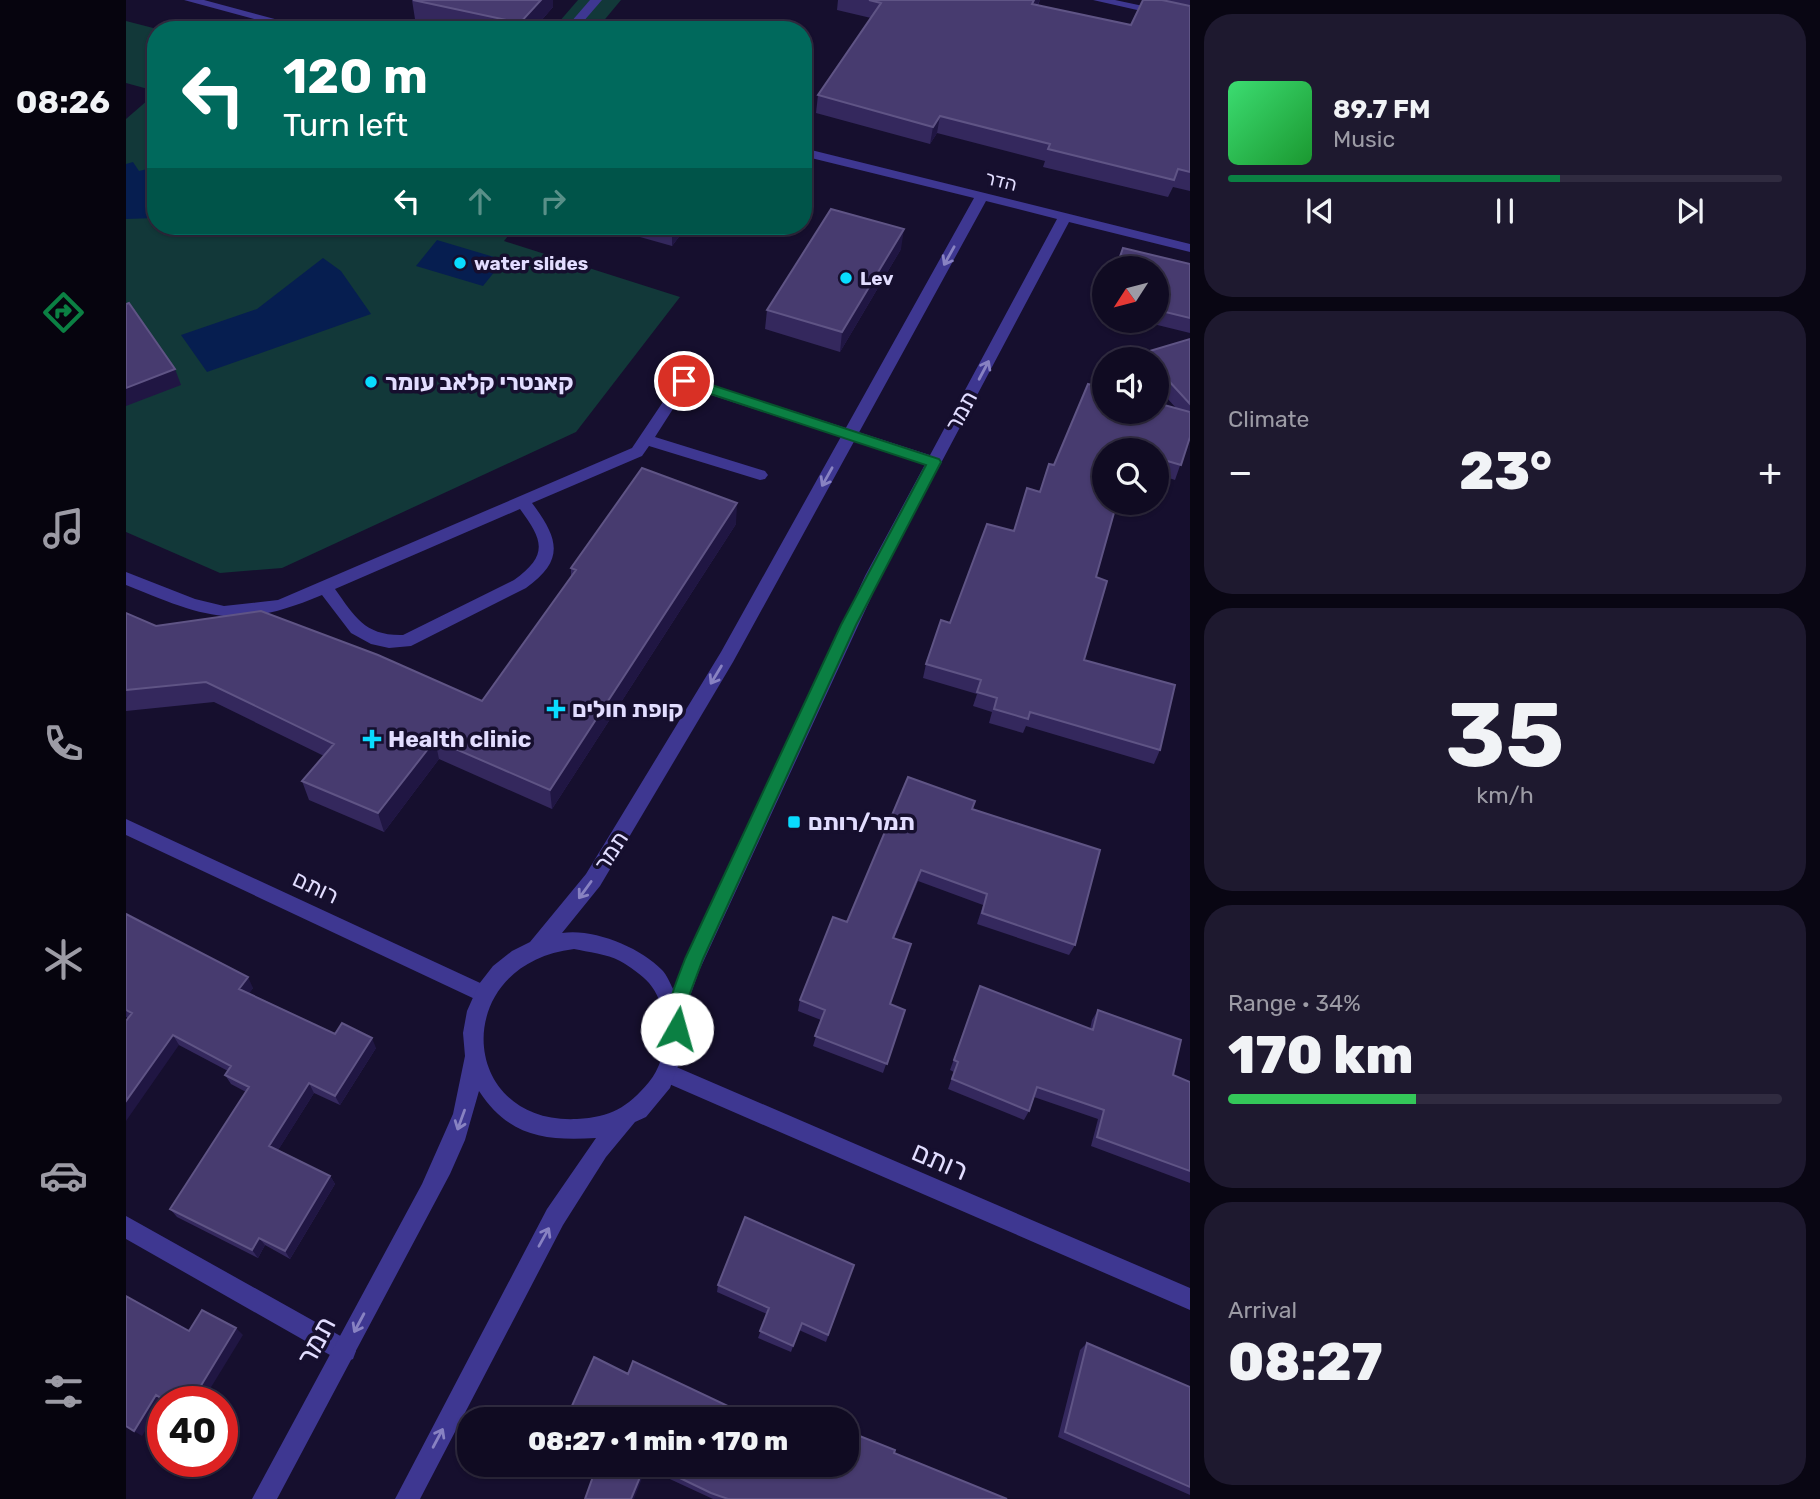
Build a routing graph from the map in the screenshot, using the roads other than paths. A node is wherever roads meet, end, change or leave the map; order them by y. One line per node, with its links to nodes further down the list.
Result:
1 (190, 0): 5 (street)
2 (596, 0): 6 (street)
3 (1099, 0): 4 (street)
4 (1190, 19)
5 (274, 21)
6 (578, 21)
7 (812, 154): 8 (street, הדר)
8 (982, 196): 9 (street, הדר); 11 (street, תמר, one-way to 11)
9 (1065, 217): 10 (street, הדר); 13 (street, תמר, one-way to 9)
10 (1190, 248)
11 (850, 434): 12 (street); 13 (street); 19 (street, תמר, one-way to 19)
12 (645, 439): 14 (street); 15 (street)
13 (934, 462): 21 (street, תמר)
14 (760, 475)
15 (522, 501): 17 (street); 17 (street)
16 (126, 578): 17 (street)
17 (324, 586)
18 (126, 827): 20 (street, רותם)
19 (537, 948): 20 (street); 21 (street)
20 (484, 994): 22 (street)
21 (677, 1029): 23 (street)
22 (473, 1053): 24 (street); 27 (street, תמר, one-way to 27)
23 (667, 1073): 24 (street); 26 (street, רותם)
24 (635, 1112): 29 (street, one-way to 24)
25 (126, 1227): 27 (street)
26 (1190, 1299)
27 (345, 1350): 28 (street, תמר)
28 (264, 1499)
29 (407, 1499)

